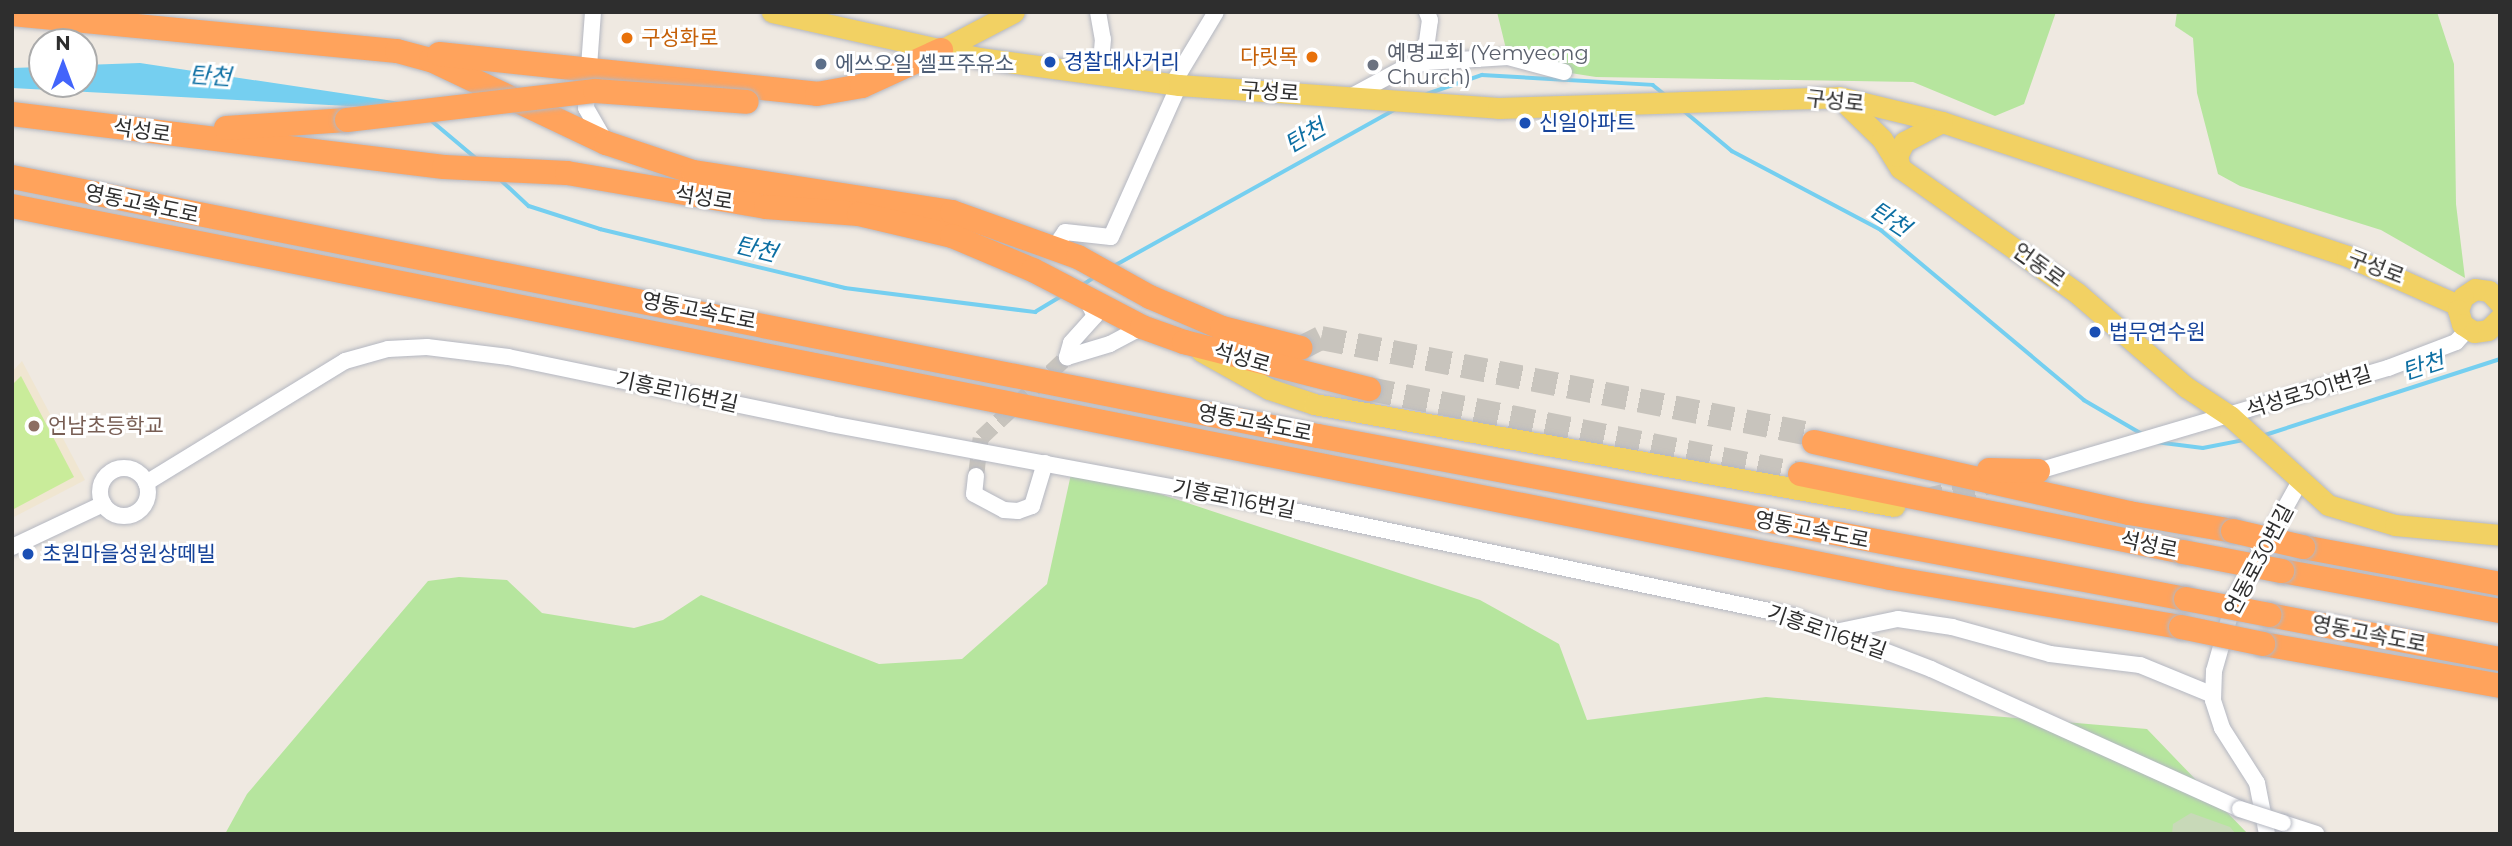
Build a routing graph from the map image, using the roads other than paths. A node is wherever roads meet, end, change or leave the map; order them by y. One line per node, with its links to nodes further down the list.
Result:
1 (593, 12): 12 (street)
2 (772, 12): 9 (main road, 구성로)
3 (1014, 12): 9 (main road)
4 (1098, 12): 14 (street)
5 (1216, 12): 15 (street)
6 (1427, 12): 11 (street)
7 (12, 14): 8 (highway, 석성로)
8 (99, 17): 10 (highway, 석성로)
9 (941, 50): 12 (highway); 14 (main road, 구성로); 20 (highway, bridge)
10 (397, 51): 12 (highway); 18 (highway, 석성로)
11 (1424, 63): 13 (street); 17 (street)
12 (586, 70): 22 (street)
13 (1564, 72)
14 (1100, 73): 15 (main road, 구성로)
15 (1175, 85): 17 (main road, 구성로); 27 (street)
16 (1839, 97): 17 (main road, 구성로); 21 (main road, 구성로); 23 (main road, 언동로)
17 (1348, 99)
18 (534, 108): 22 (highway, 석성로); 24 (highway)
19 (12, 114): 20 (highway, 석성로)
20 (55, 118): 24 (highway, 석성로)
21 (1942, 122): 23 (main road); 29 (main road, 구성로)
22 (606, 143): 27 (highway, 석성로)
23 (1900, 168): 38 (main road, 언동로)
24 (567, 173): 32 (highway, 석성로)
25 (12, 177): 54 (highway, 영동고속도로, bridge)
26 (12, 206): 55 (highway, 영동고속도로, bridge)
27 (1054, 248): 36 (highway, 석성로)
28 (2500, 303): 29 (main road)
29 (2458, 305): 34 (main road)
30 (1090, 306): 32 (street)
31 (2500, 318): 34 (main road)
32 (1135, 324): 35 (highway, 석성로)
33 (2500, 332): 34 (street, 석성로301번길)
34 (2462, 335): 38 (street, 석성로301번길)
35 (1184, 342): 37 (highway, 석성로); 46 (main road)
36 (1301, 348)
37 (1369, 389)
38 (2237, 423): 40 (street, 석성로301번길); 44 (main road, 언동로)
39 (1045, 463): 42 (street); 43 (street, 기흥로116번길); 52 (street, 기흥로116번길)
40 (2038, 471): 49 (highway, 석성로, bridge)
41 (1800, 474): 50 (highway, 석성로, bridge)
42 (976, 476)
43 (146, 483): 45 (street); 45 (street)
44 (2299, 483): 47 (main road); 56 (street, 언동로30번길)
45 (103, 504): 48 (street)
46 (1894, 506)
47 (2500, 535)
48 (12, 547)
49 (2500, 584)
50 (2500, 611)
51 (1898, 619): 52 (street); 53 (street); 56 (street)
52 (1835, 632): 53 (street, 기흥로116번길)
53 (1888, 653): 58 (street, 기흥로116번길, bridge)
54 (2500, 659)
55 (2500, 686)
56 (2213, 695): 57 (street, 언동로30번길)
57 (2267, 834)
58 (2316, 834)

